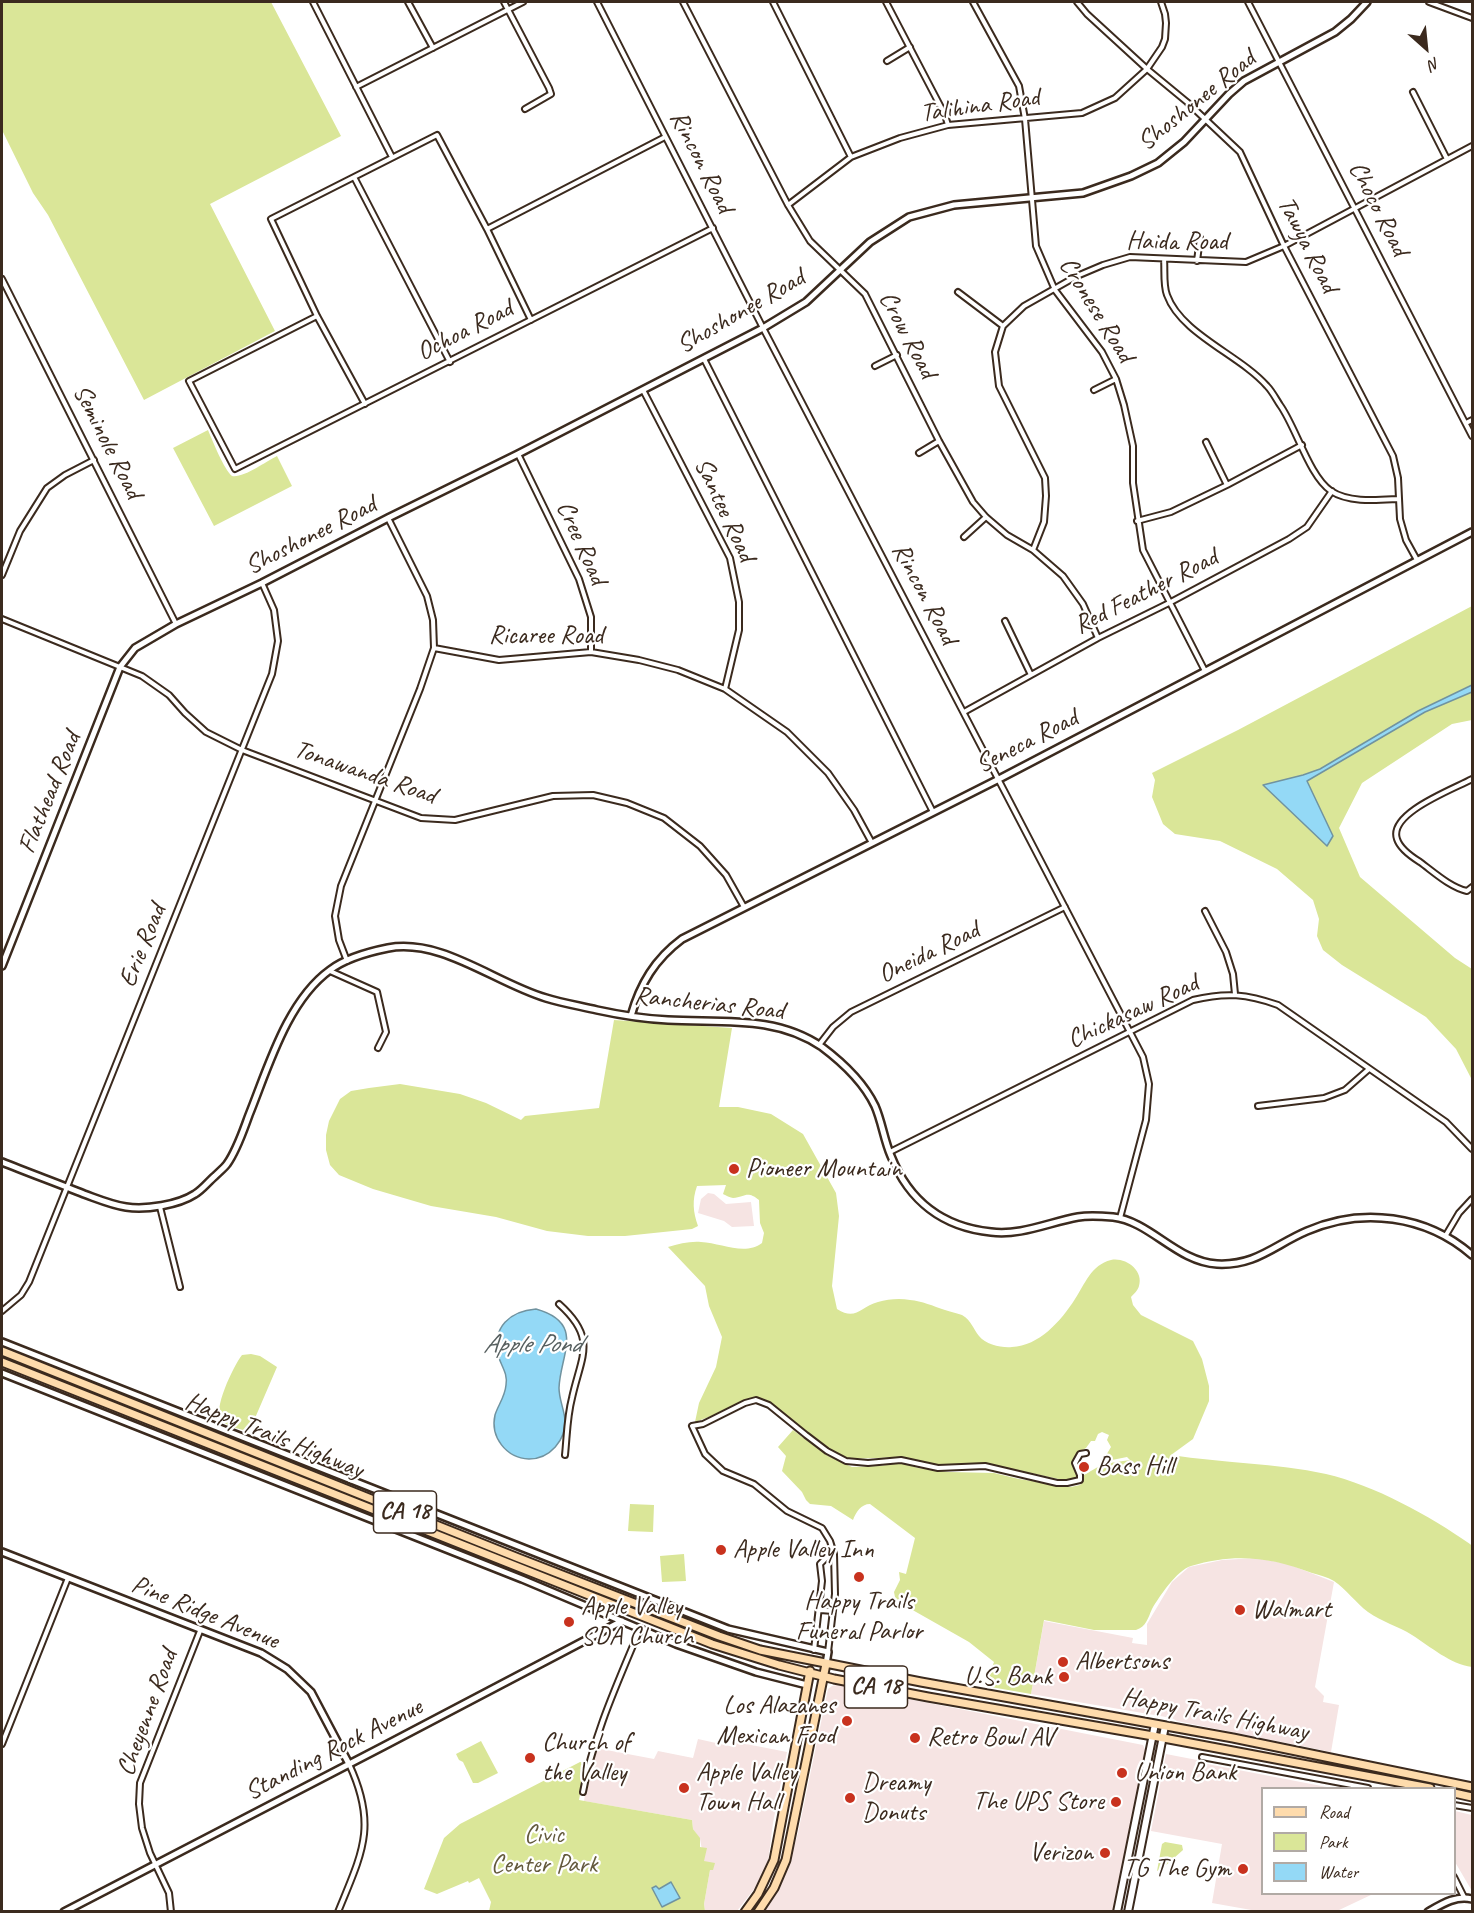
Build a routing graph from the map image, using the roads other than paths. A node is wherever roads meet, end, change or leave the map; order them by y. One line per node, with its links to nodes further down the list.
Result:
1 (312, 2): 22 (street)
2 (408, 2): 18 (street)
3 (504, 2): 15 (street)
4 (523, 2): 15 (street)
5 (597, 2): 28 (street, Rincon Road)
6 (683, 2): 35 (street, Crow Road)
7 (773, 2): 31 (street)
8 (886, 2): 17 (street)
9 (973, 2): 25 (street, Cronese Road)
10 (1077, 2): 21 (street, Tawya Road)
11 (1161, 2): 21 (street, Talihina Road)
12 (1248, 2): 20 (street, Choco Road)
13 (1367, 2): 20 (street, Shoshonee Road)
14 (1429, 2): 16 (street)
15 (508, 9): 18 (street); 24 (street)
16 (1473, 18)
17 (910, 47): 19 (street); 27 (street)
18 (433, 48): 22 (street)
19 (887, 60)
20 (1278, 61): 26 (street, Shoshonee Road); 36 (street, Choco Road)
21 (1147, 69): 25 (street, Talihina Road); 26 (street, Tawya Road)
22 (356, 87): 30 (street)
23 (1413, 92): 32 (street)
24 (525, 108)
25 (1025, 119): 27 (street, Talihina Road); 34 (street, Cronese Road)
26 (1206, 119): 34 (street, Shoshonee Road); 40 (street, Tawya Road)
27 (948, 125): 31 (street, Talihina Road)
28 (665, 136): 37 (street, Rincon Road); 38 (street)
29 (1473, 146): 32 (street, Haida Road)
30 (392, 157): 33 (street); 38 (street)
31 (851, 157): 35 (street, Talihina Road)
32 (1447, 159): 36 (street, Haida Road)
33 (354, 177): 47 (street); 53 (street)
34 (1032, 197): 43 (street, Shoshonee Road); 45 (street, Cronese Road)
35 (788, 205): 43 (street, Crow Road)
36 (1355, 208): 40 (street, Haida Road); 60 (street, Choco Road)
37 (713, 228): 48 (street, Ochoa Road); 50 (street, Rincon Road)
38 (487, 229): 48 (street)
39 (1200, 238): 42 (street)
40 (1284, 246): 42 (street, Haida Road); 70 (street, Tawya Road)
41 (1164, 259): 42 (street, Haida Road); 45 (street, Haida Road); 64 (street)
42 (1197, 261)
43 (840, 271): 50 (street, Shoshonee Road); 51 (street, Crow Road)
44 (2, 279): 67 (street, Seminole Road)
45 (1055, 290): 49 (street, Haida Road); 55 (street, Cronese Road)
46 (958, 292): 49 (street)
47 (317, 315): 58 (street); 58 (street, Ochoa Road)
48 (531, 320): 53 (street, Ochoa Road)
49 (1003, 326): 76 (street)
50 (763, 328): 52 (street, Shoshonee Road); 91 (street, Rincon Road)
51 (897, 355): 54 (street); 62 (street, Crow Road)
52 (704, 359): 56 (street, Shoshonee Road); 96 (street)
53 (450, 362): 58 (street, Ochoa Road)
54 (875, 366)
55 (1116, 378): 57 (street); 73 (street, Cronese Road)
56 (643, 390): 66 (street, Shoshonee Road); 90 (street, Santee Road)
57 (1094, 390)
58 (365, 404)
59 (1473, 420): 60 (street)
60 (1466, 423): 61 (street, Choco Road)
61 (1473, 435)
62 (939, 441): 65 (street); 71 (street, Crow Road)
63 (1206, 442): 68 (street)
64 (1302, 446): 68 (street); 69 (street)
65 (919, 453)
66 (518, 454): 72 (street, Shoshonee Road); 86 (street, Cree Road)
67 (94, 460): 78 (street); 83 (street, Seminole Road)
68 (1227, 485): 73 (street)
69 (1332, 491): 70 (street); 80 (street, Red Feather Road)
70 (1398, 500): 77 (street, Tawya Road)
71 (986, 517): 75 (street); 76 (street, Crow Road)
72 (388, 518): 79 (street, Shoshonee Road); 85 (street)
73 (1137, 521): 80 (street, Cronese Road)
74 (1473, 532): 77 (street, Seneca Road)
75 (964, 537)
76 (1033, 550): 84 (street, Crow Road)
77 (1417, 560): 88 (street, Seneca Road)
78 (2, 575)
79 (262, 583): 83 (street, Shoshonee Road); 92 (street, Erie Road)
80 (1169, 603): 84 (street, Red Feather Road); 88 (street, Cronese Road)
81 (2, 619): 87 (street, Tonawanda Road)
82 (1005, 621): 89 (street)
83 (176, 624): 87 (street, Shoshonee Road)
84 (1098, 638): 89 (street, Red Feather Road)
85 (434, 648): 86 (street, Ricaree Road); 95 (street)
86 (591, 652): 90 (street, Ricaree Road)
87 (120, 667): 92 (street, Tonawanda Road); 103 (street, Flathead Road)
88 (1205, 671): 93 (street, Seneca Road)
89 (1032, 675): 91 (street, Red Feather Road)
90 (725, 689): 97 (street, Ricaree Road)
91 (964, 712): 93 (street, Rincon Road)
92 (242, 750): 95 (street, Tonawanda Road); 115 (street, Erie Road)
93 (999, 779): 96 (street, Seneca Road); 100 (street, Rincon Road)
94 (1473, 779): 98 (street)
95 (374, 801): 99 (street, Tonawanda Road); 102 (street)
96 (933, 812): 97 (street, Seneca Road)
97 (872, 843): 99 (street, Seneca Road)
98 (1473, 887)
99 (744, 907): 106 (street, Seneca Road)
100 (1065, 907): 107 (street, Rincon Road); 108 (street, Oneida Road)
101 (1205, 911): 105 (street)
102 (347, 960): 104 (street, Rancherias Road); 106 (street, Rancherias Road)
103 (2, 966)
104 (329, 970): 109 (street); 117 (street, Rancherias Road)
105 (1235, 994): 107 (street, Chickasaw Road); 110 (street, Chickasaw Road)
106 (631, 1016): 108 (street, Rancherias Road)
107 (1131, 1033): 113 (street, Chickasaw Road); 118 (street, Rincon Road)
108 (818, 1045): 113 (street, Rancherias Road)
109 (378, 1048)
110 (1369, 1069): 111 (street); 112 (street, Chickasaw Road)
111 (1258, 1106)
112 (1473, 1149)
113 (889, 1153): 118 (street, Rancherias Road)
114 (2, 1162): 115 (street, Rancherias Road)
115 (69, 1188): 117 (street, Rancherias Road); 123 (street, Erie Road)
116 (1473, 1199): 119 (street)
117 (160, 1207): 121 (street)
118 (1120, 1218): 119 (street, Rancherias Road)
119 (1446, 1235): 120 (street, Rancherias Road)
120 (1473, 1255)
121 (180, 1287)
122 (560, 1304): 129 (street)
123 (2, 1311)
124 (2, 1342): 138 (street)
125 (2, 1351): 140 (main road, Happy Trails Highway / CA 18)
126 (2, 1362): 142 (main road, Happy Trails Highway / CA 18)
127 (2, 1373): 135 (street)
128 (1086, 1453): 130 (street)
129 (566, 1455)
130 (833, 1551): 133 (street); 134 (street)
131 (2, 1552): 132 (street, Pine Ridge Avenue)
132 (68, 1578): 137 (street, Pine Ridge Avenue); 149 (street)
133 (820, 1610): 134 (street); 138 (street)
134 (833, 1611): 139 (street)
135 (622, 1621): 136 (street); 151 (street, Standing Rock Avenue)
136 (640, 1629): 144 (street); 155 (street)
137 (200, 1631): 151 (street, Pine Ridge Avenue); 160 (street, Cheyenne Road)
138 (814, 1650): 139 (street); 140 (street)
139 (828, 1652): 141 (street)
140 (812, 1661): 141 (main road, Happy Trails Highway / CA 18); 142 (main road)
141 (826, 1664): 143 (main road); 145 (main road, Happy Trails Highway / CA 18)
142 (809, 1673): 143 (main road, Happy Trails Highway / CA 18); 144 (main road)
143 (824, 1676): 147 (main road, Happy Trails Highway / CA 18); 168 (main road)
144 (807, 1685): 167 (main road)
145 (1155, 1724): 146 (main road, Happy Trails Highway / CA 18); 147 (main road)
146 (1165, 1726): 148 (main road); 154 (main road, Happy Trails Highway / CA 18)
147 (1153, 1736): 148 (main road, Happy Trails Highway / CA 18); 169 (main road)
148 (1163, 1738): 153 (main road, Happy Trails Highway / CA 18); 170 (main road)
149 (2, 1744)
150 (1202, 1757): 152 (street)
151 (349, 1764): 160 (street, Standing Rock Avenue); 166 (street)
152 (1363, 1787)
153 (1425, 1787)
154 (1473, 1787)
155 (583, 1792)
156 (1456, 1793): 157 (main road)
157 (1473, 1797)
158 (1456, 1805): 159 (street)
159 (1473, 1808)
160 (155, 1864): 164 (street, Standing Rock Avenue); 165 (street, Cheyenne Road)
161 (1456, 1878): 162 (street)
162 (1464, 1897): 163 (street); 171 (street)
163 (1473, 1899)
164 (64, 1911)
165 (171, 1911)
166 (338, 1911)
167 (745, 1911)
168 (758, 1911)
169 (1117, 1911)
170 (1128, 1911)
171 (1428, 1911)

